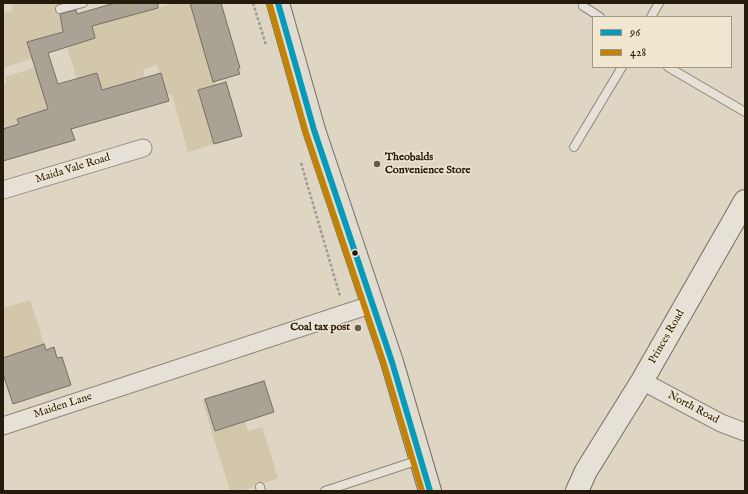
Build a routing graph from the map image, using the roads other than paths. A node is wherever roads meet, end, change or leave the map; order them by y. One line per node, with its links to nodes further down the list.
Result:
1 (83, 3): 5 (lane)
2 (278, 3): 15 (main road)
3 (659, 3): 7 (lane)
4 (583, 6): 6 (lane)
5 (60, 9)
6 (598, 16)
7 (652, 16)
8 (621, 68): 11 (lane)
9 (670, 68): 10 (lane)
10 (745, 112)
11 (574, 147)
12 (143, 148): 13 (street, Maida Vale Road)
13 (3, 190)
14 (745, 201): 16 (main road, Princes Road)
15 (373, 304): 17 (street, Maiden Lane); 19 (main road)
16 (642, 381): 18 (street, North Road); 20 (main road, Princes Road)
17 (3, 426)
18 (745, 432)
19 (421, 460): 21 (lane); 22 (main road)
20 (586, 470): 23 (main road, Princes Road); 24 (main road, Princes Road)
21 (325, 491)
22 (430, 491)
23 (569, 491)
24 (577, 491)

